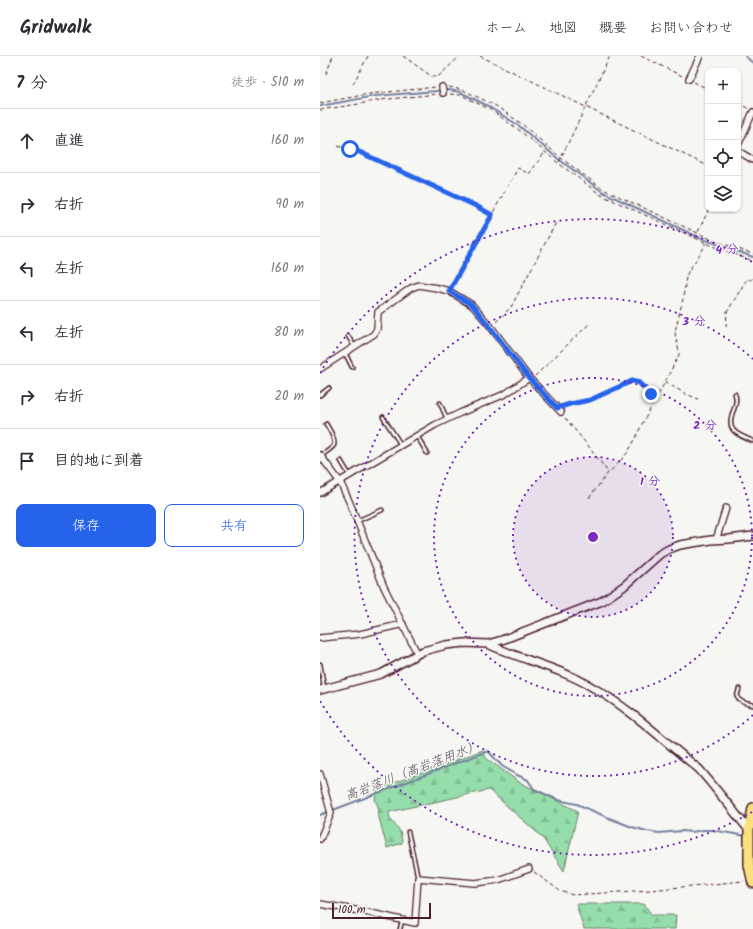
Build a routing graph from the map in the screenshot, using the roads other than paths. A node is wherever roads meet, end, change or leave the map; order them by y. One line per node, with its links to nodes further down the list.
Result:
1 (700, 56): 2 (street)
2 (689, 79)
3 (442, 87): 4 (street)
4 (443, 94)
5 (753, 111): 6 (street)
6 (740, 140)
7 (741, 153): 8 (street)
8 (753, 160)
9 (348, 336): 10 (lane)
10 (355, 347): 11 (street); 14 (street)
11 (345, 353): 12 (street); 13 (lane)
12 (321, 367)
13 (352, 367)
14 (530, 379): 19 (street); 21 (street)
15 (329, 388): 16 (lane)
16 (320, 394)
17 (735, 394): 24 (lane)
18 (440, 403): 21 (lane)
19 (559, 410)
20 (383, 417): 25 (lane)
21 (447, 419): 23 (street)
22 (326, 424): 27 (lane)
23 (417, 436): 25 (street); 26 (lane)
24 (753, 441)
25 (401, 445): 29 (street)
26 (427, 453)
27 (320, 456): 30 (street)
28 (340, 461): 29 (lane)
29 (350, 476): 30 (street)
30 (340, 482): 31 (street); 34 (street)
31 (320, 493)
32 (726, 508): 36 (street)
33 (382, 510): 34 (lane)
34 (357, 521): 37 (street)
35 (753, 536): 36 (street)
36 (716, 540): 39 (street)
37 (403, 624): 38 (street); 40 (street)
38 (320, 638)
39 (488, 644): 40 (street); 48 (street)
40 (417, 654): 43 (street)
41 (320, 664): 43 (lane)
42 (739, 689): 44 (lane)
43 (322, 690)
44 (753, 705)
45 (320, 774): 46 (street)
46 (322, 785): 50 (street)
47 (753, 808): 48 (main road)
48 (749, 830): 53 (main road)
49 (408, 832): 52 (lane)
50 (320, 839)
51 (529, 868): 52 (street)
52 (418, 878): 55 (street)
53 (753, 882)
54 (320, 904): 55 (street)
55 (402, 920): 56 (lane)
56 (400, 929)

